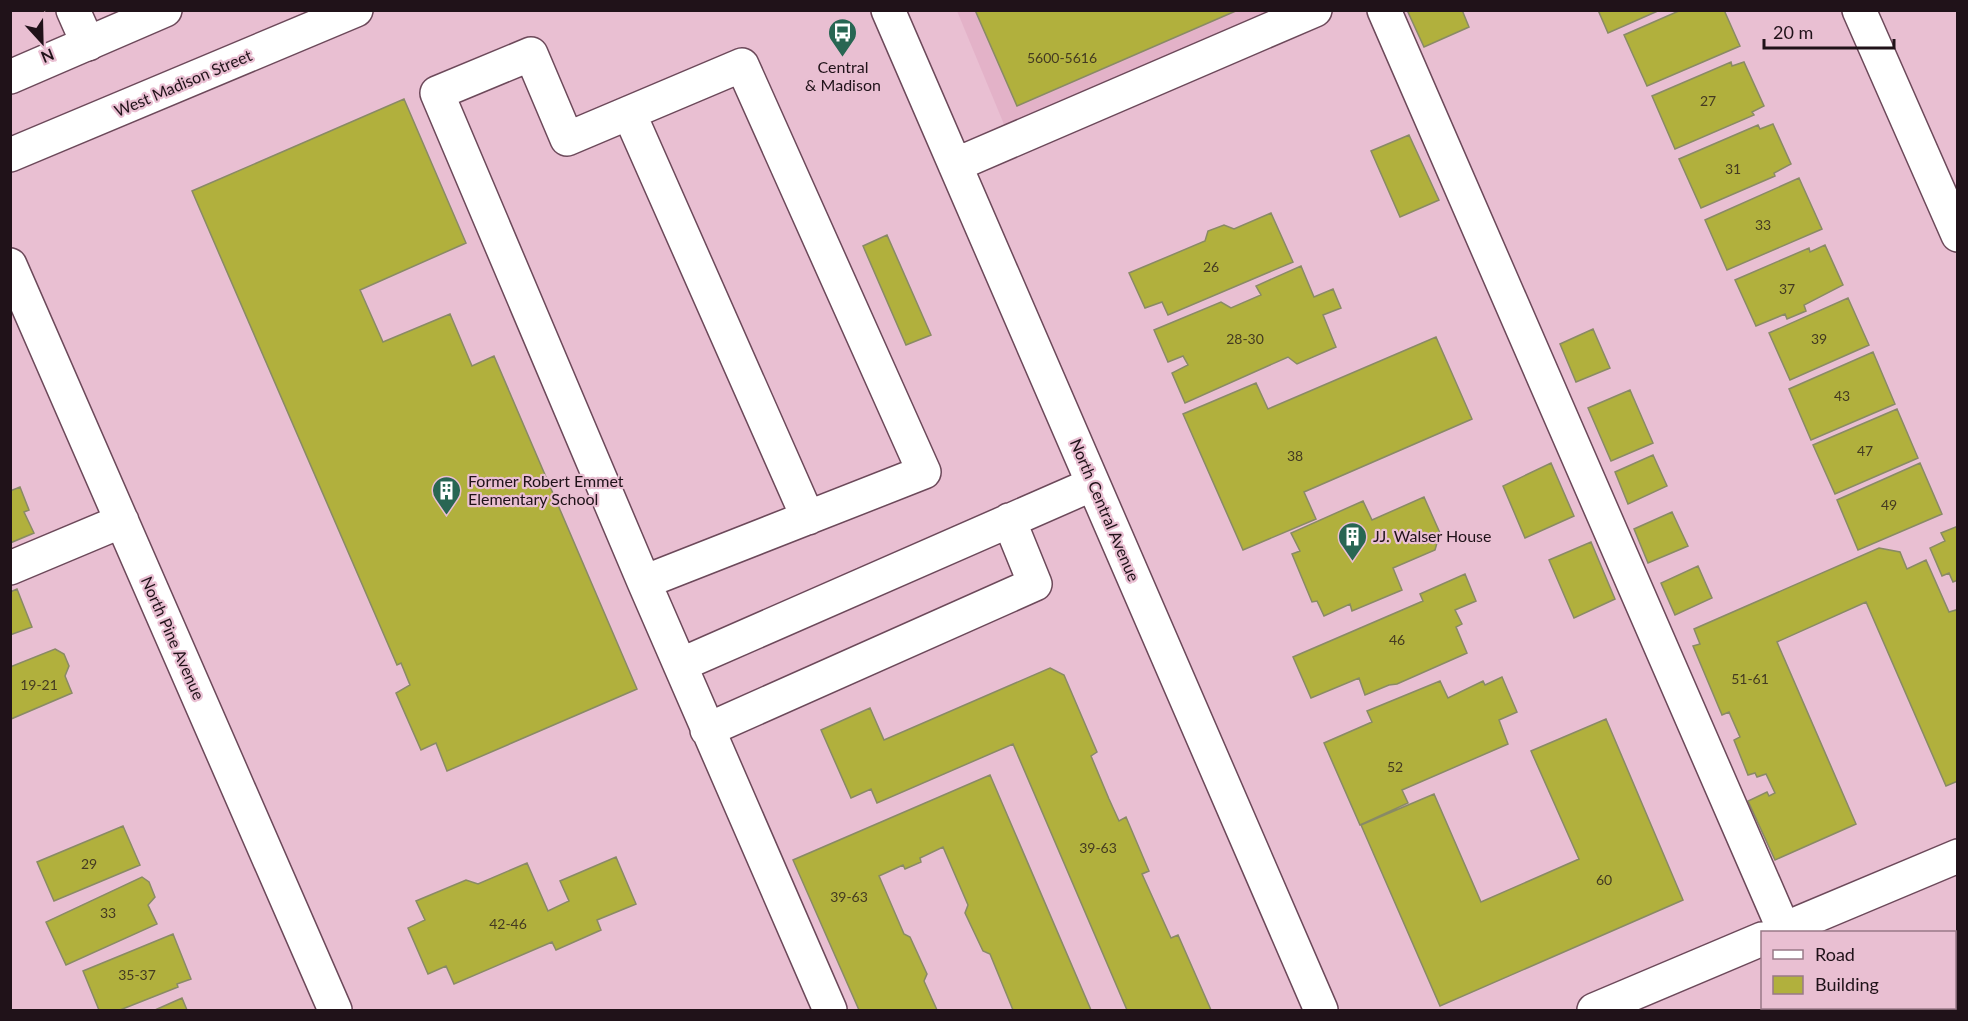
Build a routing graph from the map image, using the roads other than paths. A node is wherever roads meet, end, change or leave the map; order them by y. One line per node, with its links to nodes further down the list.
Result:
1 (74, 10): 8 (street)
2 (165, 10): 8 (street)
3 (356, 10): 11 (street, West Madison Street)
4 (888, 10): 12 (street, North Central Avenue)
5 (1315, 10): 12 (street)
6 (1384, 10): 24 (street)
7 (1859, 10): 13 (street)
8 (88, 44): 9 (street)
9 (10, 77)
10 (629, 113): 16 (street); 16 (street); 20 (street)
11 (10, 155)
12 (955, 165): 15 (street, North Central Avenue)
13 (1958, 235)
14 (10, 265): 18 (street, North Pine Avenue)
15 (1094, 484): 17 (street); 29 (street, North Central Avenue)
16 (808, 518): 20 (street)
17 (1009, 520): 21 (street); 22 (street)
18 (122, 521): 19 (street); 27 (street, North Pine Avenue)
19 (10, 568)
20 (644, 582): 21 (street)
21 (680, 666): 22 (street)
22 (707, 730): 28 (street)
23 (1958, 856): 25 (street)
24 (1774, 931)
25 (1782, 931)
26 (1761, 940): 30 (street)
27 (335, 1011)
28 (830, 1011)
29 (1322, 1011)
30 (1594, 1011)

